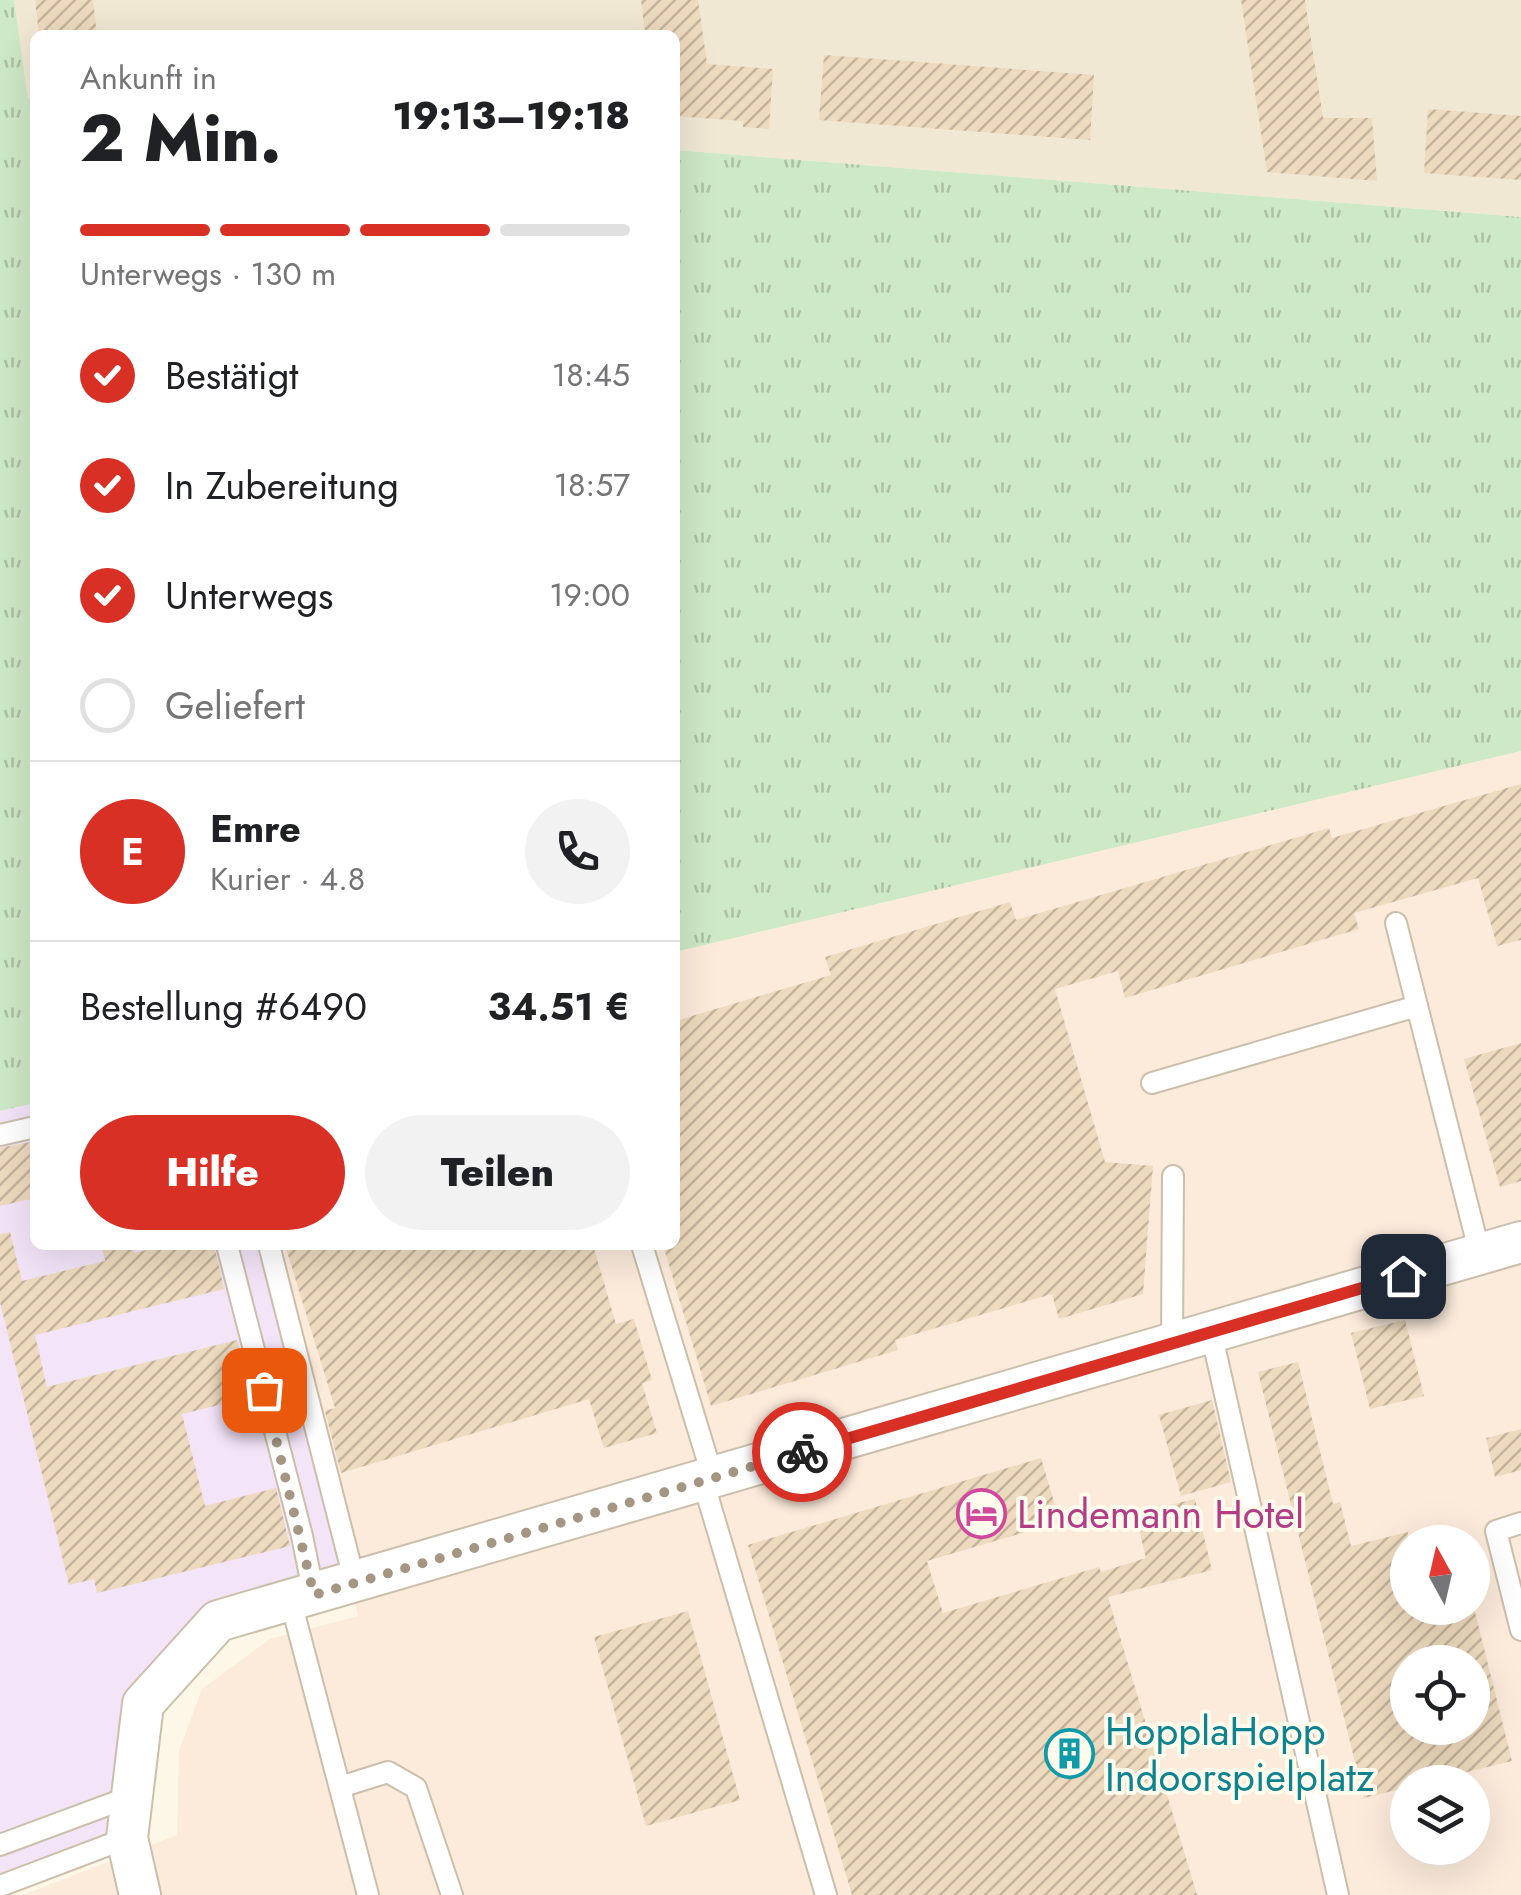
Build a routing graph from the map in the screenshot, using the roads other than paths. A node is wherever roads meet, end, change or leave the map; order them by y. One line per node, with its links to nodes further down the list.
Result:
1 (1396, 923): 2 (lane)
2 (1417, 1006): 3 (lane); 11 (lane)
3 (1152, 1083)
4 (30, 1128): 5 (lane)
5 (0, 1135)
6 (1173, 1176): 13 (lane)
7 (1521, 1242): 11 (street)
8 (228, 1250): 17 (lane)
9 (270, 1250): 16 (lane)
10 (643, 1250): 14 (lane)
11 (1480, 1254): 12 (street)
12 (1211, 1332): 13 (street); 28 (lane)
13 (1172, 1344): 14 (street)
14 (708, 1480): 16 (street); 27 (lane)
15 (1521, 1523): 18 (lane)
16 (354, 1583): 17 (street)
17 (302, 1598): 19 (lane); 20 (street)
18 (1521, 1630)
19 (340, 1787): 25 (lane); 26 (lane)
20 (132, 1796): 21 (street); 22 (lane)
21 (127, 1838): 23 (lane); 24 (street)
22 (0, 1845)
23 (0, 1886)
24 (140, 1895)
25 (368, 1895)
26 (452, 1895)
27 (826, 1895)
28 (1338, 1895)

